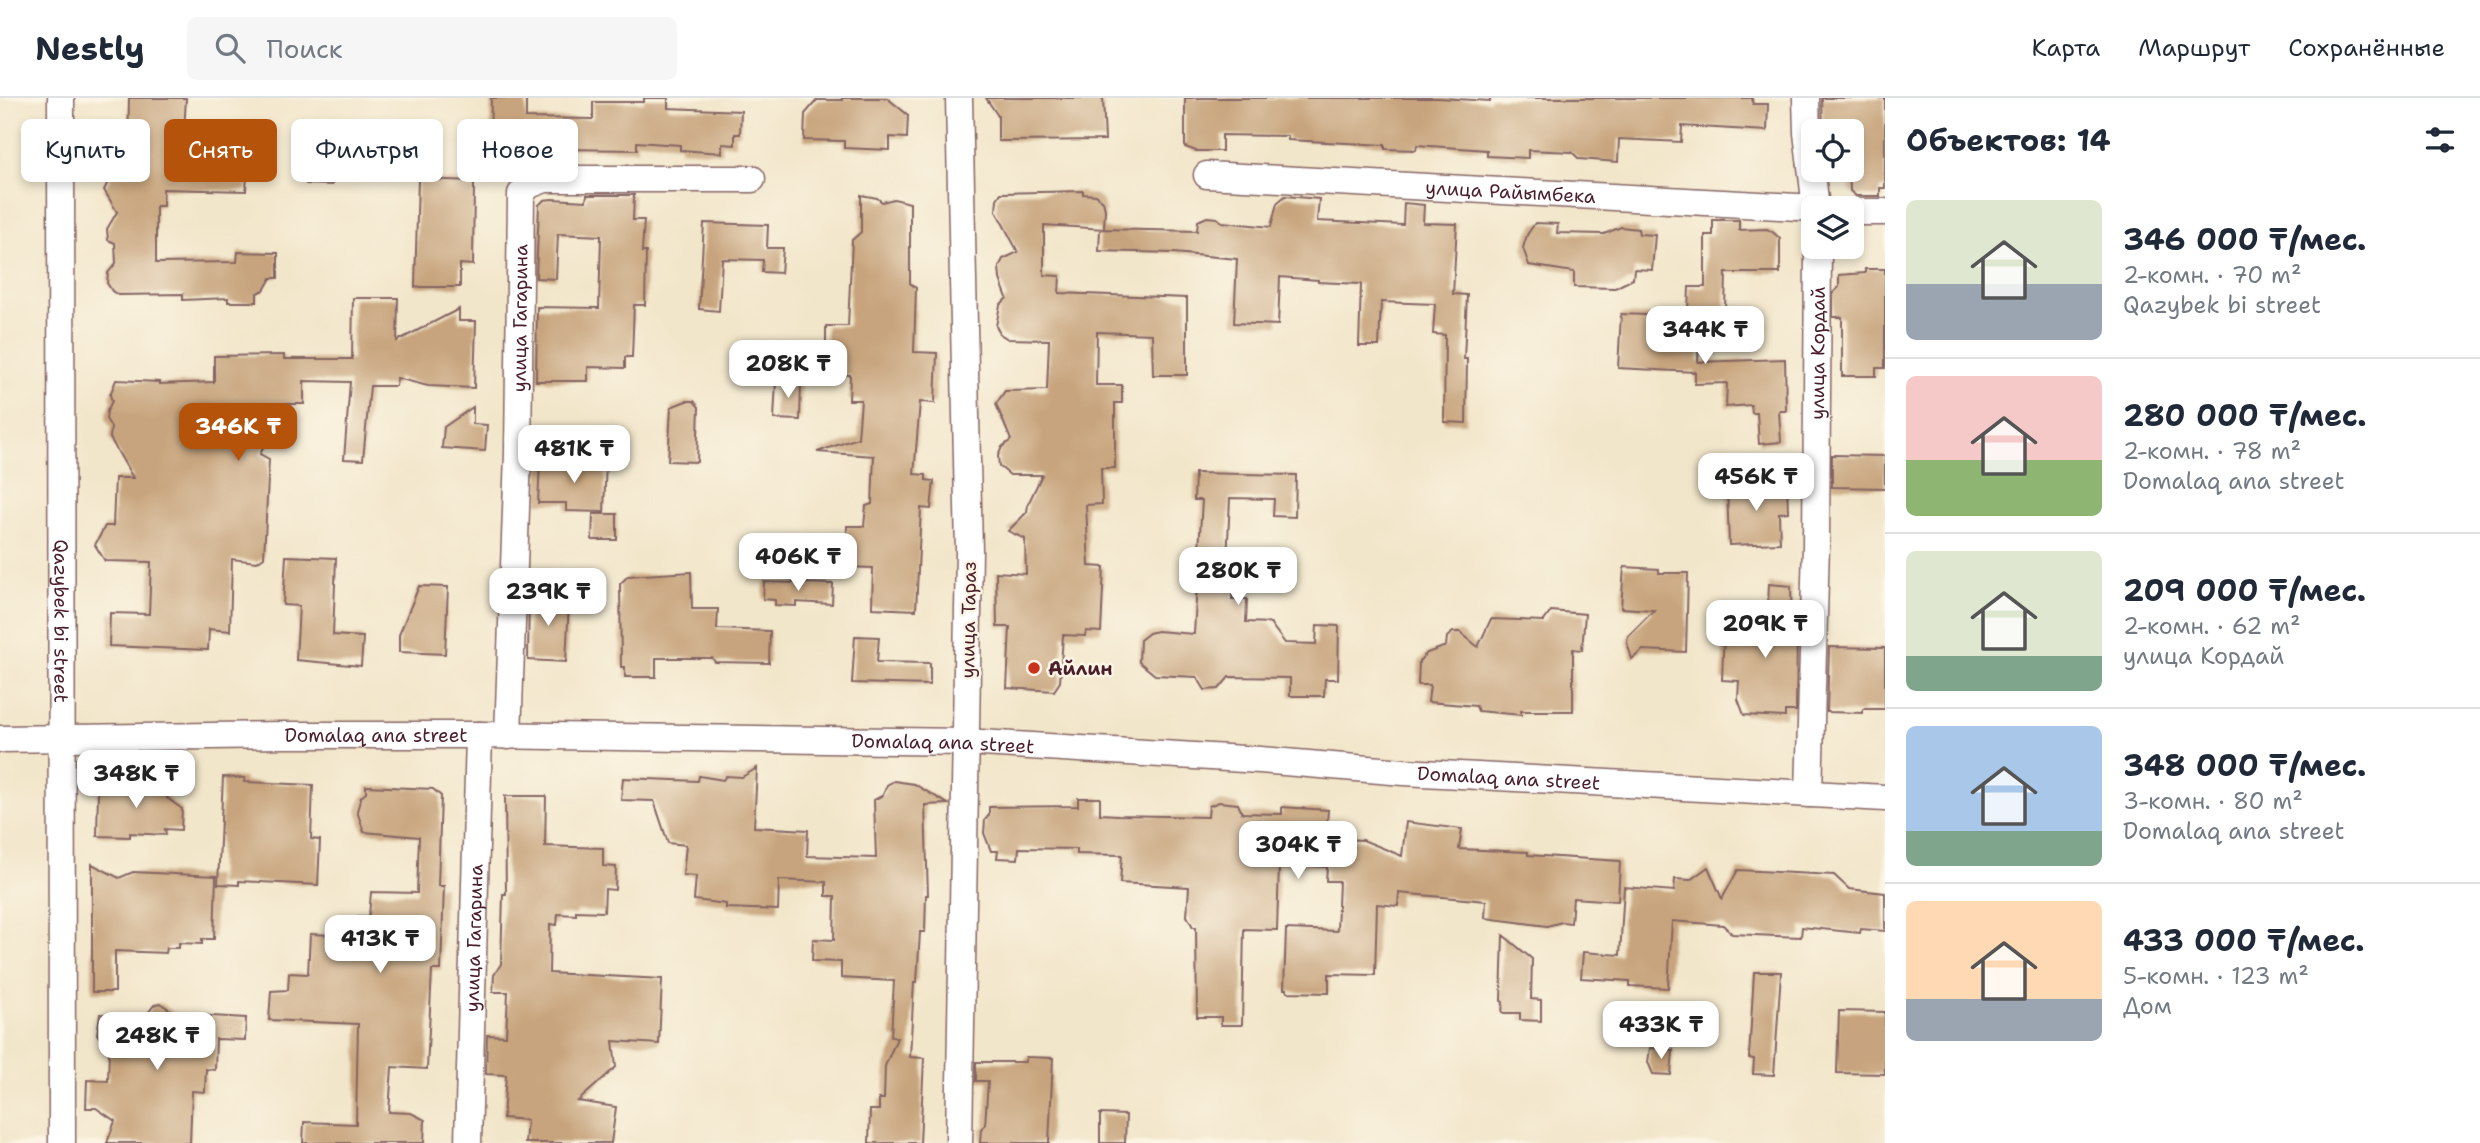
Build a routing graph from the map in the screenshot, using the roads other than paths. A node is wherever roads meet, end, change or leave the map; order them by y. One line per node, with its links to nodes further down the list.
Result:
1 (61, 98): 14 (street, Qazybek bi street)
2 (959, 98): 15 (street, улица Тараз)
3 (1807, 98): 6 (street)
4 (1207, 175): 7 (street, улица Райымбека)
5 (752, 179): 12 (street, улица Гагарина)
6 (1815, 196)
7 (1801, 207)
8 (1864, 212): 9 (street)
9 (1885, 212)
10 (1818, 259): 16 (street, улица Кордай)
11 (479, 735): 12 (street, Domalaq ana street); 14 (street, Domalaq ana street); 19 (street, улица Гагарина)
12 (508, 736): 15 (street, Domalaq ana street)
13 (0, 739): 14 (street, Domalaq ana street)
14 (61, 739): 18 (street, Qazybek bi street)
15 (965, 742): 16 (street, Domalaq ana street); 20 (street, улица Тараз)
16 (1809, 794): 17 (street, Domalaq ana street)
17 (1885, 798)
18 (62, 1143)
19 (468, 1143)
20 (959, 1143)

